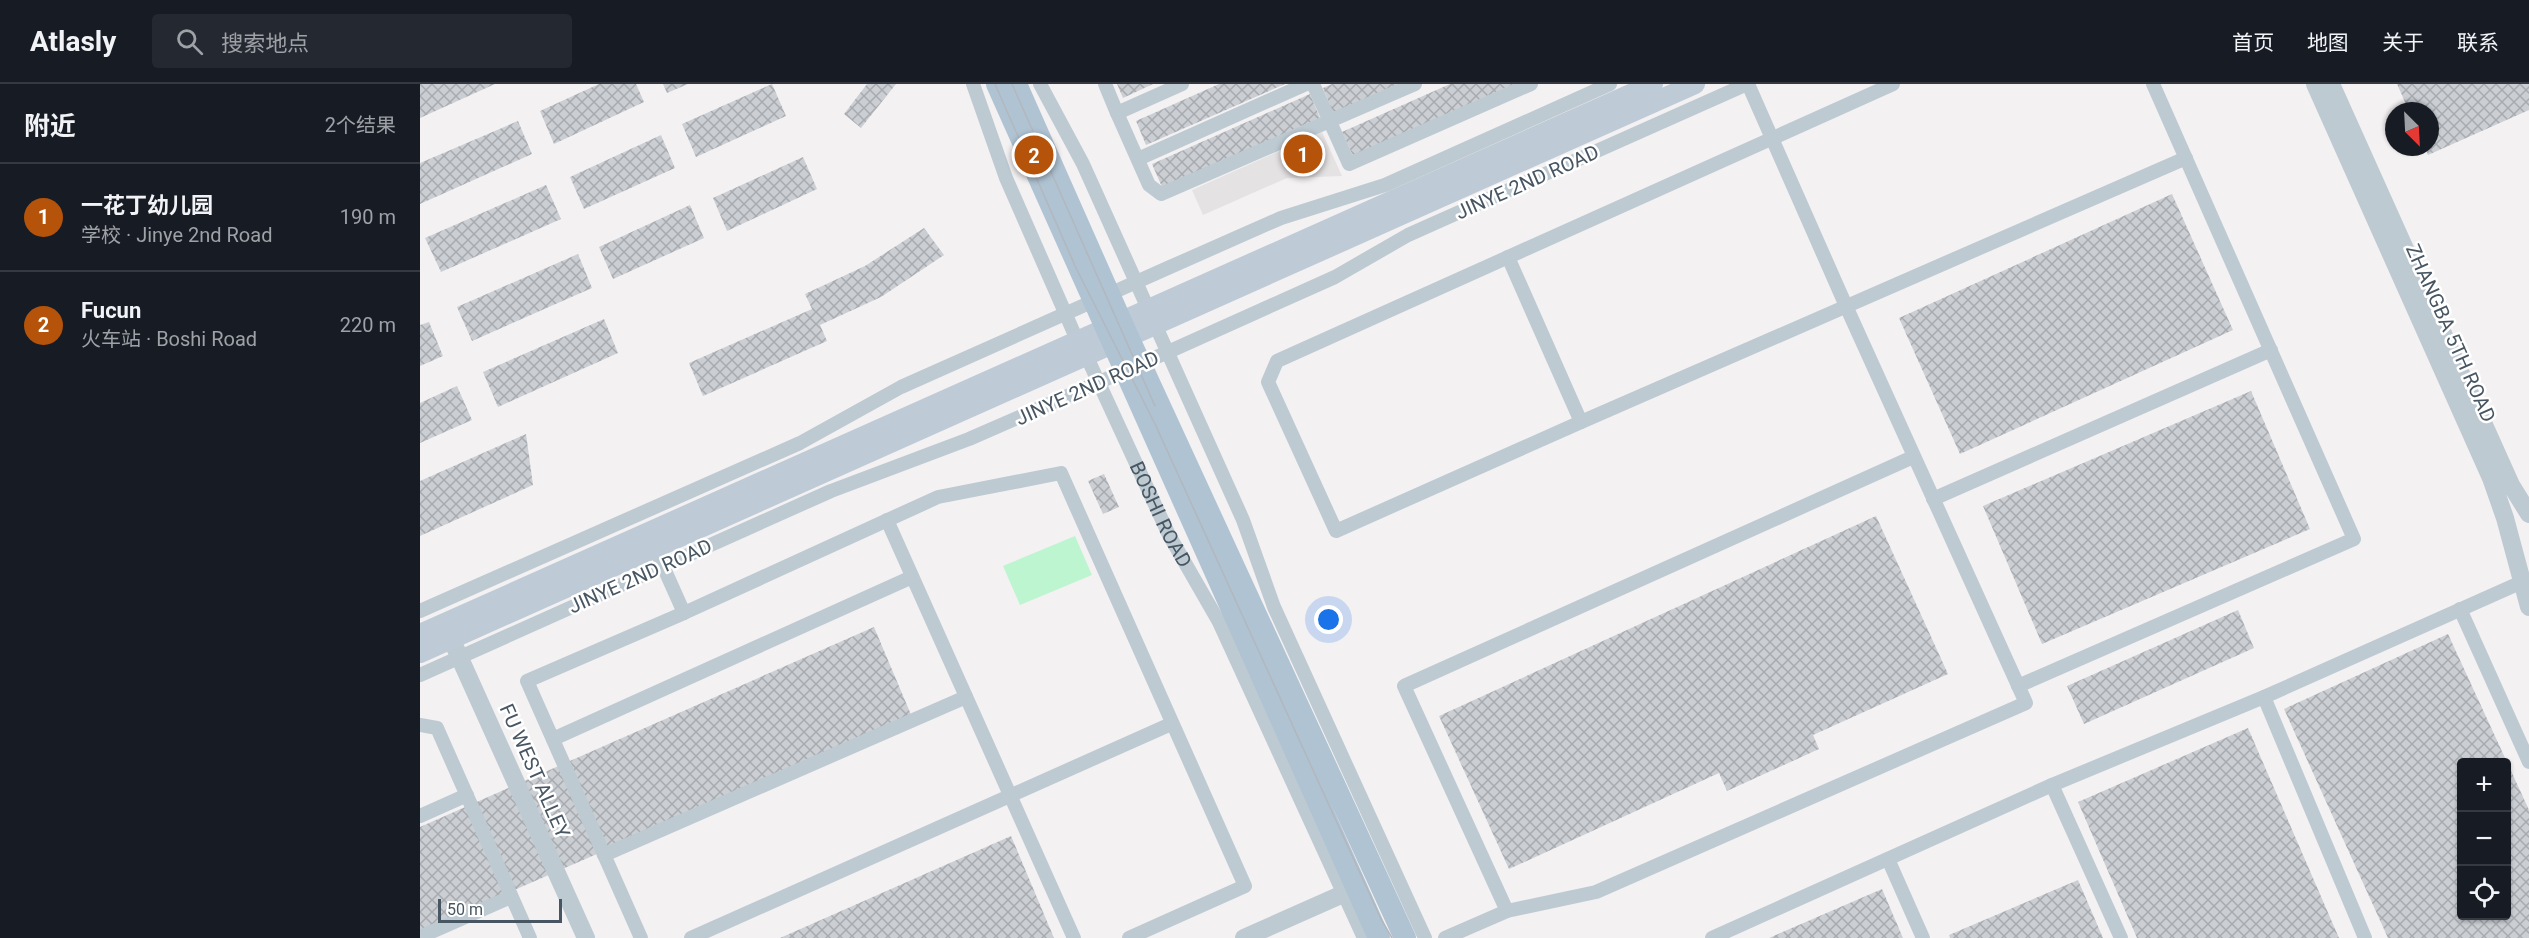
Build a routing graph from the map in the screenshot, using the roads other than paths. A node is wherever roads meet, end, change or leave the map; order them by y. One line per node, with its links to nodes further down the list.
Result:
1 (973, 84): 28 (street, BOSHI ROAD)
2 (997, 84): 26 (main road, BOSHI ROAD)
3 (1016, 84): 26 (main road, BOSHI ROAD)
4 (1040, 84): 25 (street)
5 (1105, 84): 19 (street)
6 (1182, 84): 19 (street)
7 (1306, 84): 23 (street)
8 (1313, 84): 20 (street)
9 (1415, 84): 20 (street)
10 (1531, 84): 20 (street)
11 (1610, 84): 25 (street)
12 (1653, 84): 29 (main road, JINYE 2ND ROAD)
13 (1695, 84): 29 (main road, JINYE 2ND ROAD)
14 (1748, 84): 21 (street); 33 (street, JINYE 2ND ROAD)
15 (1893, 84): 21 (street)
16 (2153, 84): 22 (street)
17 (2315, 84): 44 (street, ZHANGBA 5TH ROAD)
18 (2331, 84): 39 (street, ZHANGBA 5TH ROAD)
19 (1117, 113): 23 (street)
20 (1330, 122): 23 (street)
21 (1773, 137): 24 (street); 27 (street)
22 (2186, 158): 27 (street); 32 (street)
23 (1138, 159)
24 (1508, 257): 36 (street); 36 (street)
25 (1136, 282): 26 (street); 29 (street)
26 (1102, 298): 28 (street); 30 (main road, BOSHI ROAD)
27 (1846, 306): 36 (street); 37 (street)
28 (1066, 314): 31 (street, BOSHI ROAD); 47 (street)
29 (1151, 316): 30 (main road, JINYE 2ND ROAD); 33 (street)
30 (1117, 332): 31 (main road, JINYE 2ND ROAD); 34 (main road, BOSHI ROAD)
31 (1082, 348): 35 (street, BOSHI ROAD); 41 (main road, JINYE 2ND ROAD)
32 (2271, 350): 38 (street); 54 (street)
33 (1168, 352): 34 (street, JINYE 2ND ROAD); 81 (street)
34 (1133, 367): 35 (street, JINYE 2ND ROAD); 79 (main road, BOSHI ROAD); 80 (main road, BOSHI ROAD)
35 (1099, 382): 42 (street, JINYE 2ND ROAD); 67 (street, BOSHI ROAD)
36 (1581, 422)
37 (1913, 457): 38 (street); 69 (street)
38 (1933, 499): 54 (street)
39 (2529, 514)
40 (887, 520): 43 (street); 48 (street); 57 (street)
41 (651, 540): 42 (street); 49 (main road, JINYE 2ND ROAD)
42 (663, 566): 48 (street); 52 (street, JINYE 2ND ROAD)
43 (912, 577): 55 (street); 59 (street)
44 (2522, 582): 45 (street, ZHANGBA 5TH ROAD); 46 (street)
45 (2529, 607)
46 (2460, 609): 56 (street); 60 (street)
47 (420, 611)
48 (684, 613): 59 (street)
49 (448, 631): 50 (main road, JINYE 2ND ROAD); 51 (main road, JINYE 2ND ROAD); 52 (street, FU WEST ALLEY)
50 (420, 634)
51 (420, 652)
52 (459, 657): 53 (street, JINYE 2ND ROAD); 72 (street, FU WEST ALLEY)
53 (420, 675)
54 (2019, 686): 69 (street)
55 (966, 697): 63 (street); 65 (street)
56 (2264, 697): 61 (street); 86 (street)
57 (1171, 724): 63 (street); 76 (street)
58 (420, 725): 62 (street)
59 (553, 739): 65 (street)
60 (2529, 762)
61 (2052, 785): 66 (street); 85 (street)
62 (466, 795): 64 (street); 68 (street)
63 (1010, 796): 74 (street); 75 (street)
64 (420, 816)
65 (604, 855): 73 (street)
66 (1888, 859): 83 (street); 84 (street)
67 (1343, 894): 77 (street); 78 (street, BOSHI ROAD)
68 (511, 897): 70 (street); 71 (street)
69 (1507, 910): 82 (street)
70 (420, 938)
71 (530, 938)
72 (586, 938)
73 (641, 938)
74 (691, 938)
75 (1074, 938)
76 (1128, 938)
77 (1244, 938)
78 (1364, 938)
79 (1379, 938)
80 (1405, 938)
81 (1425, 938)
82 (1445, 938)
83 (1712, 938)
84 (1923, 938)
85 (2121, 938)
86 (2365, 938)

